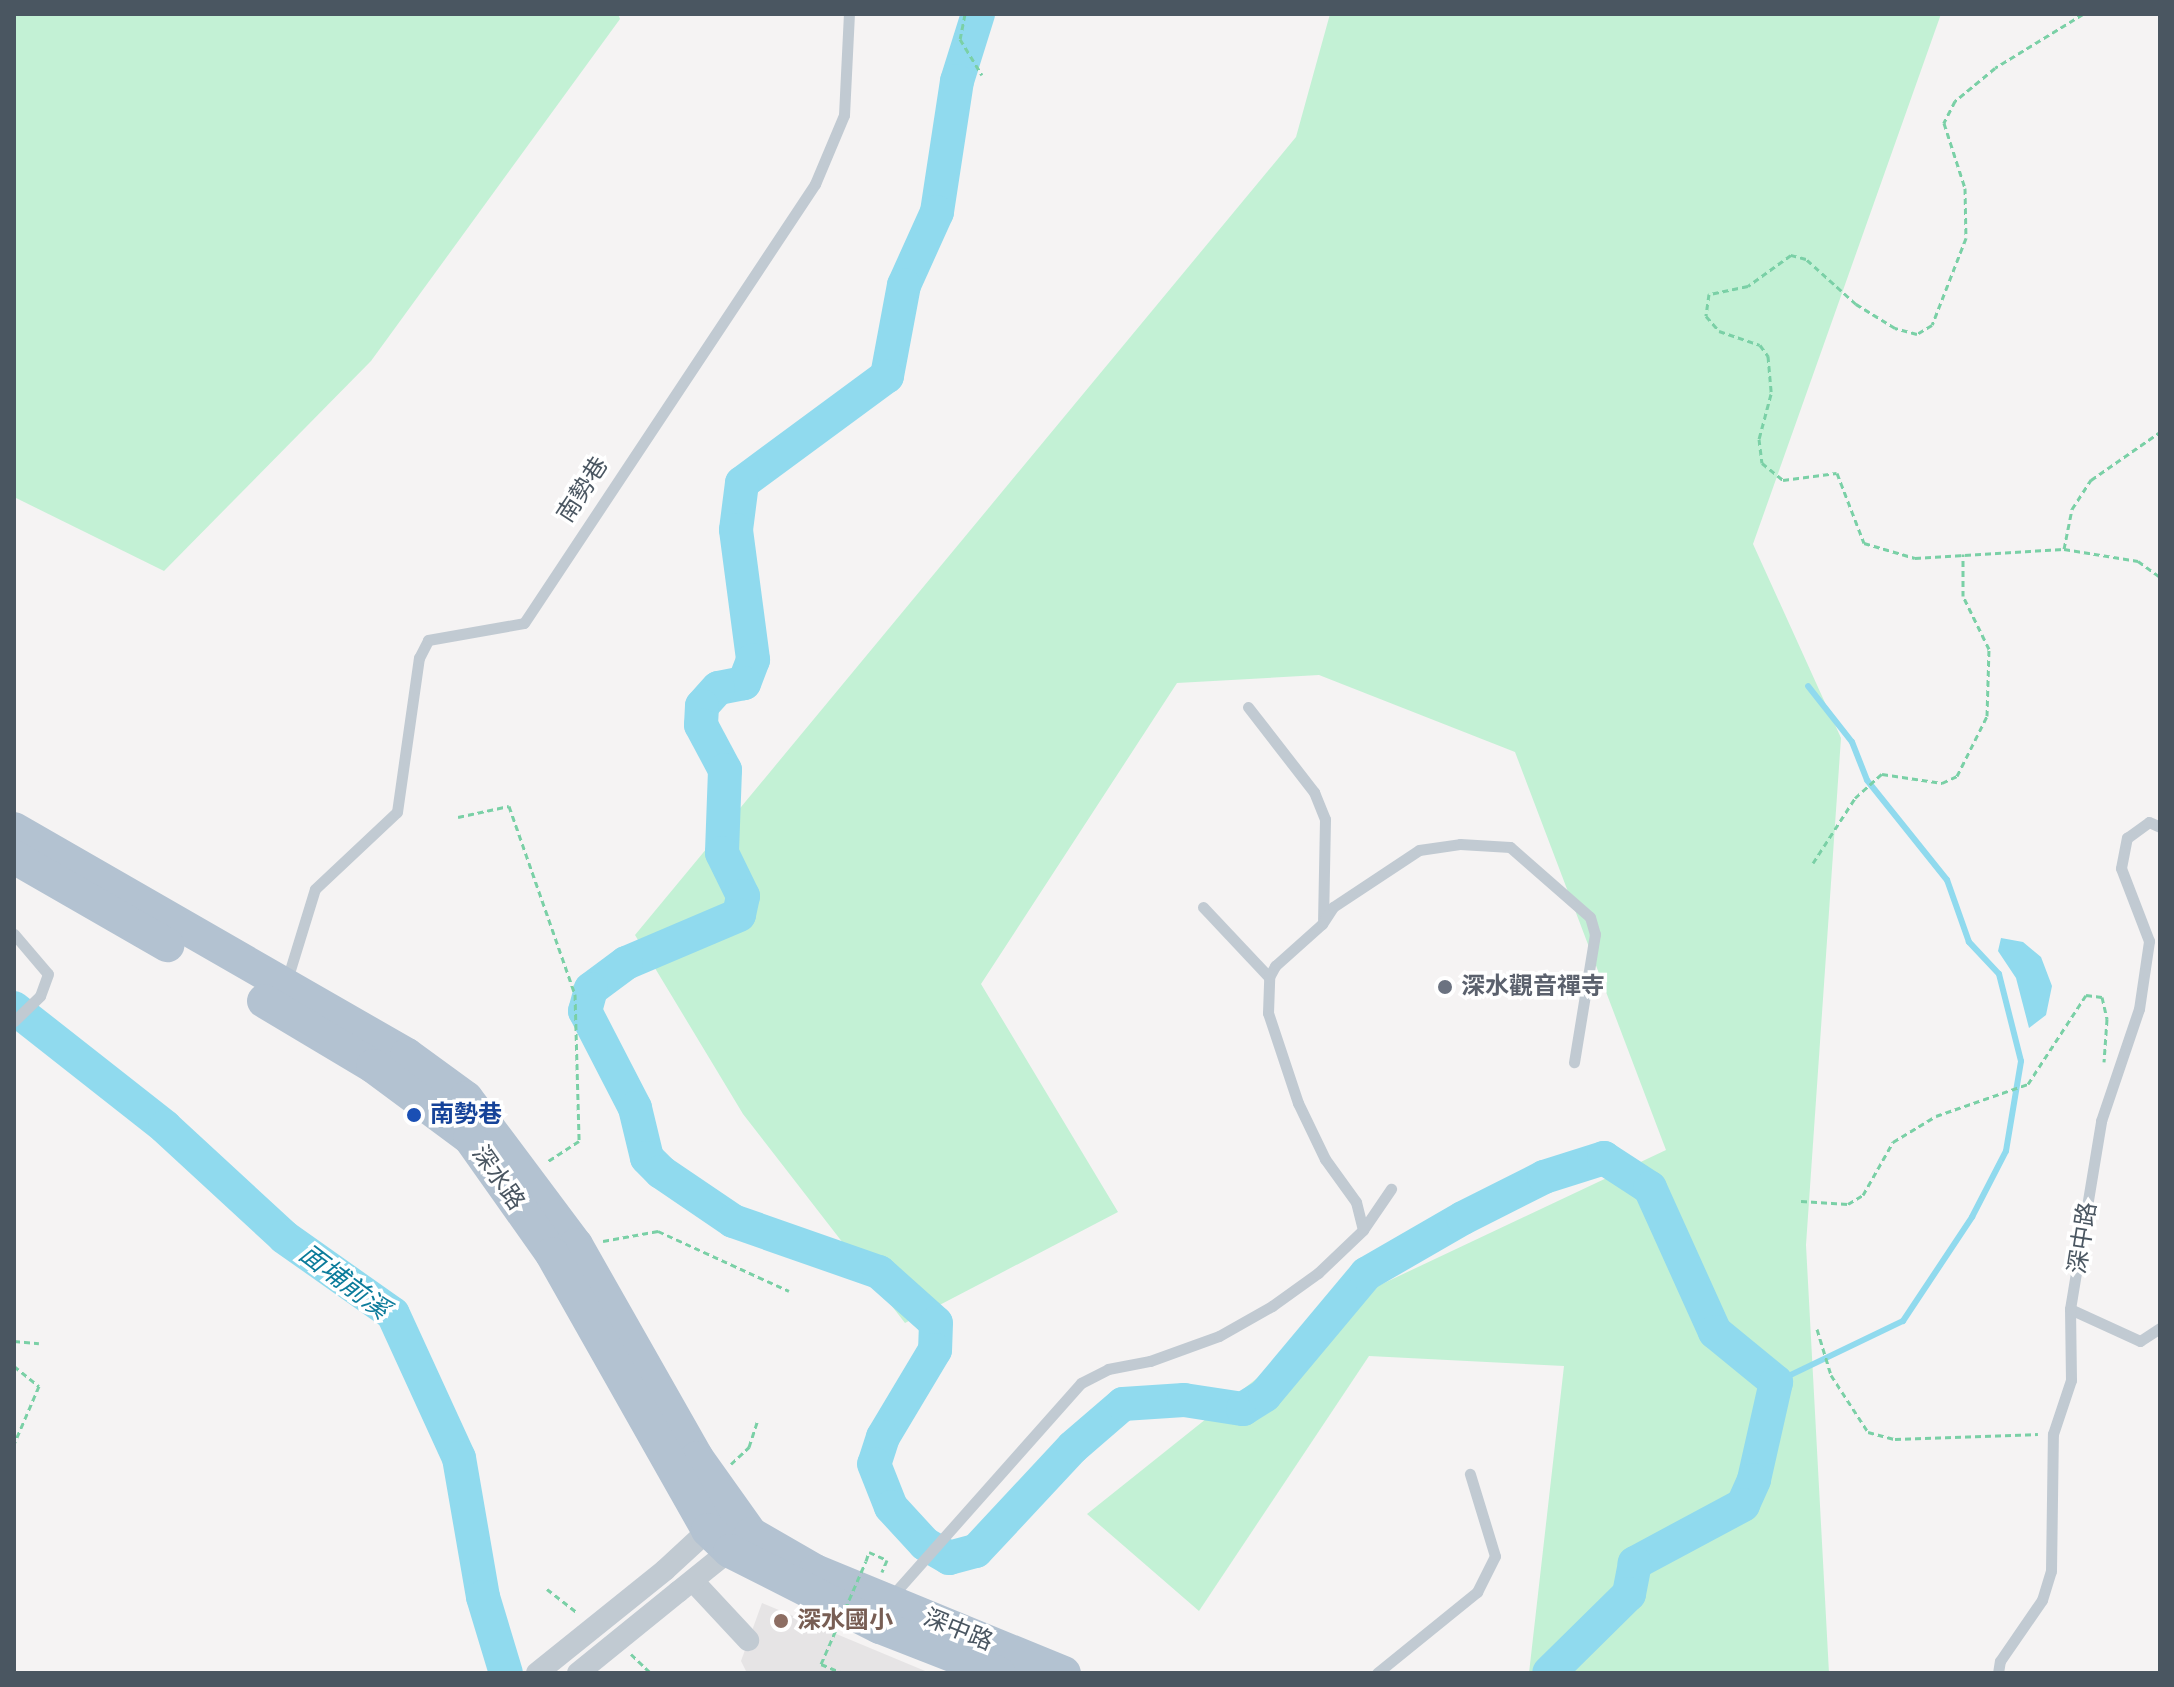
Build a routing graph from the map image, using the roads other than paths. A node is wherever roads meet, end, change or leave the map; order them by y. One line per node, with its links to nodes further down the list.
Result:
1 (849, 14): 10 (lane, 南勢巷)
2 (1248, 707): 7 (lane)
3 (2160, 827): 15 (lane, 深中路)
4 (14, 829): 10 (main road, 深水路)
5 (14, 857): 10 (main road, 深水路)
6 (1203, 907): 9 (lane)
7 (1322, 924): 9 (lane); 12 (lane)
8 (14, 934): 11 (lane)
9 (1269, 977): 14 (lane)
10 (280, 997): 18 (main road, 深水路); 18 (main road, 深水路)
11 (14, 1021)
12 (1574, 1062)
13 (1391, 1189): 14 (lane)
14 (1363, 1230): 20 (lane)
15 (2070, 1309): 16 (lane); 27 (lane, 深中路)
16 (2160, 1328)
17 (1470, 1474): 26 (lane)
18 (730, 1531): 19 (street); 20 (main road, 深中路); 22 (street, bridge)
19 (686, 1586): 21 (street); 23 (street, bridge)
20 (882, 1601): 24 (main road, 深中路); 25 (main road, 深中路)
21 (748, 1640)
22 (537, 1673)
23 (578, 1673)
24 (998, 1673)
25 (1064, 1673)
26 (1377, 1673)
27 (1998, 1673)

